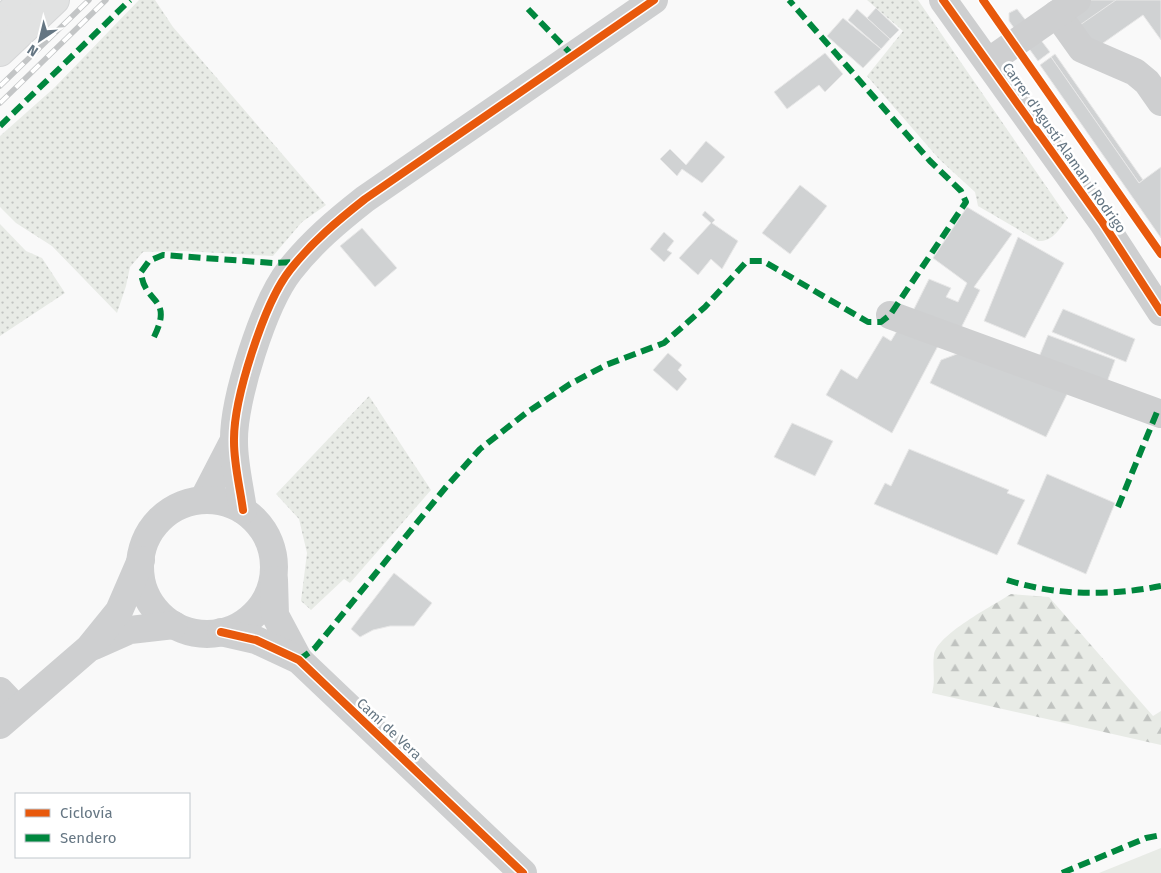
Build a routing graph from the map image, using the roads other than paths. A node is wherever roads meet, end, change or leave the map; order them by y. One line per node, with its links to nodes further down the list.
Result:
1 (23, 0): 7 (main road)
2 (55, 0): 8 (main road)
3 (654, 0): 15 (street)
4 (943, 0): 9 (street, Carrer d'Agustí Alaman i Rodrigo)
5 (962, 0): 9 (street, Carrer d'Agustí Alaman i Rodrigo)
6 (1067, 7): 9 (street); 10 (street)
7 (0, 22)
8 (0, 52)
9 (993, 58): 11 (street, Carrer d'Agustí Alaman i Rodrigo); 12 (street, Carrer d'Agustí Alaman i Rodrigo)
10 (1161, 102)
11 (1161, 281)
12 (1161, 312)
13 (890, 315): 14 (street)
14 (1161, 414)
15 (234, 442): 16 (street); 17 (street)
16 (203, 500): 17 (street); 18 (street)
17 (243, 510): 19 (street)
18 (141, 560): 20 (street); 22 (street)
19 (274, 573): 21 (street); 23 (street, Camí de Vera)
20 (174, 625): 21 (street); 22 (street)
21 (221, 632): 23 (street, Camí de Vera)
22 (89, 648): 24 (street)
23 (299, 660): 25 (street, Camí de Vera)
24 (6, 708)
25 (523, 873)

